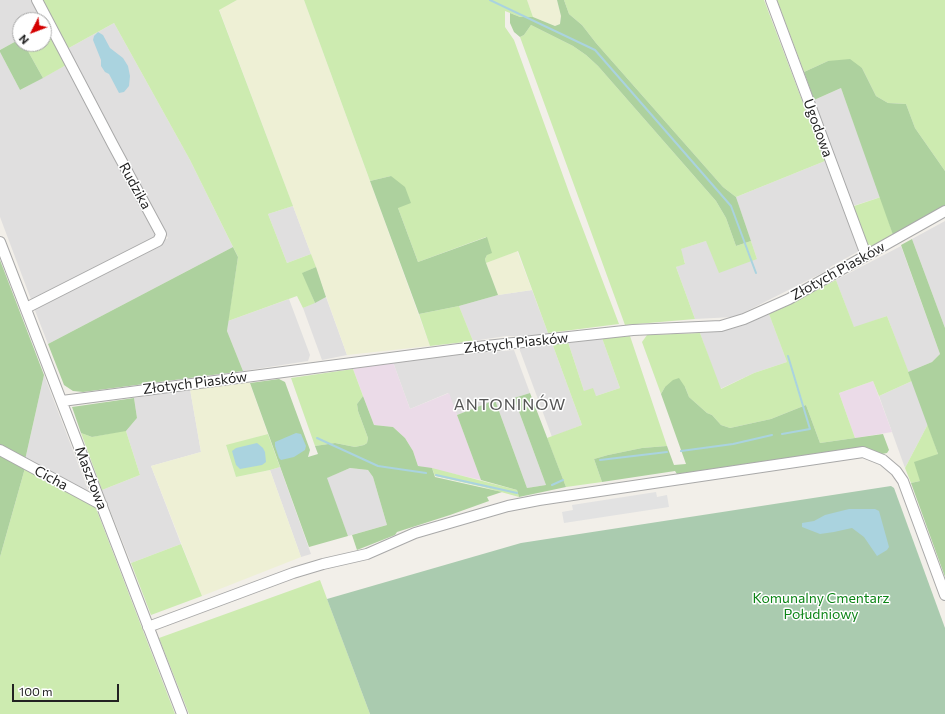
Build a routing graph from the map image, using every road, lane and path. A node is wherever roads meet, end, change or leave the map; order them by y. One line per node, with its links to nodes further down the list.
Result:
1 (37, 0): 6 (street, Rudzika)
2 (770, 0): 5 (street, Ugodowa)
3 (945, 211): 5 (street, Złotych Piasków)
4 (0, 242): 6 (street, Masztowa)
5 (866, 255): 7 (street, Złotych Piasków)
6 (26, 308): 7 (street, Masztowa)
7 (62, 401): 9 (street, Masztowa)
8 (0, 450): 9 (street, Cicha)
9 (102, 505): 11 (street, Masztowa)
10 (945, 596): 11 (street)
11 (148, 627): 12 (street, Masztowa)
12 (182, 714)

